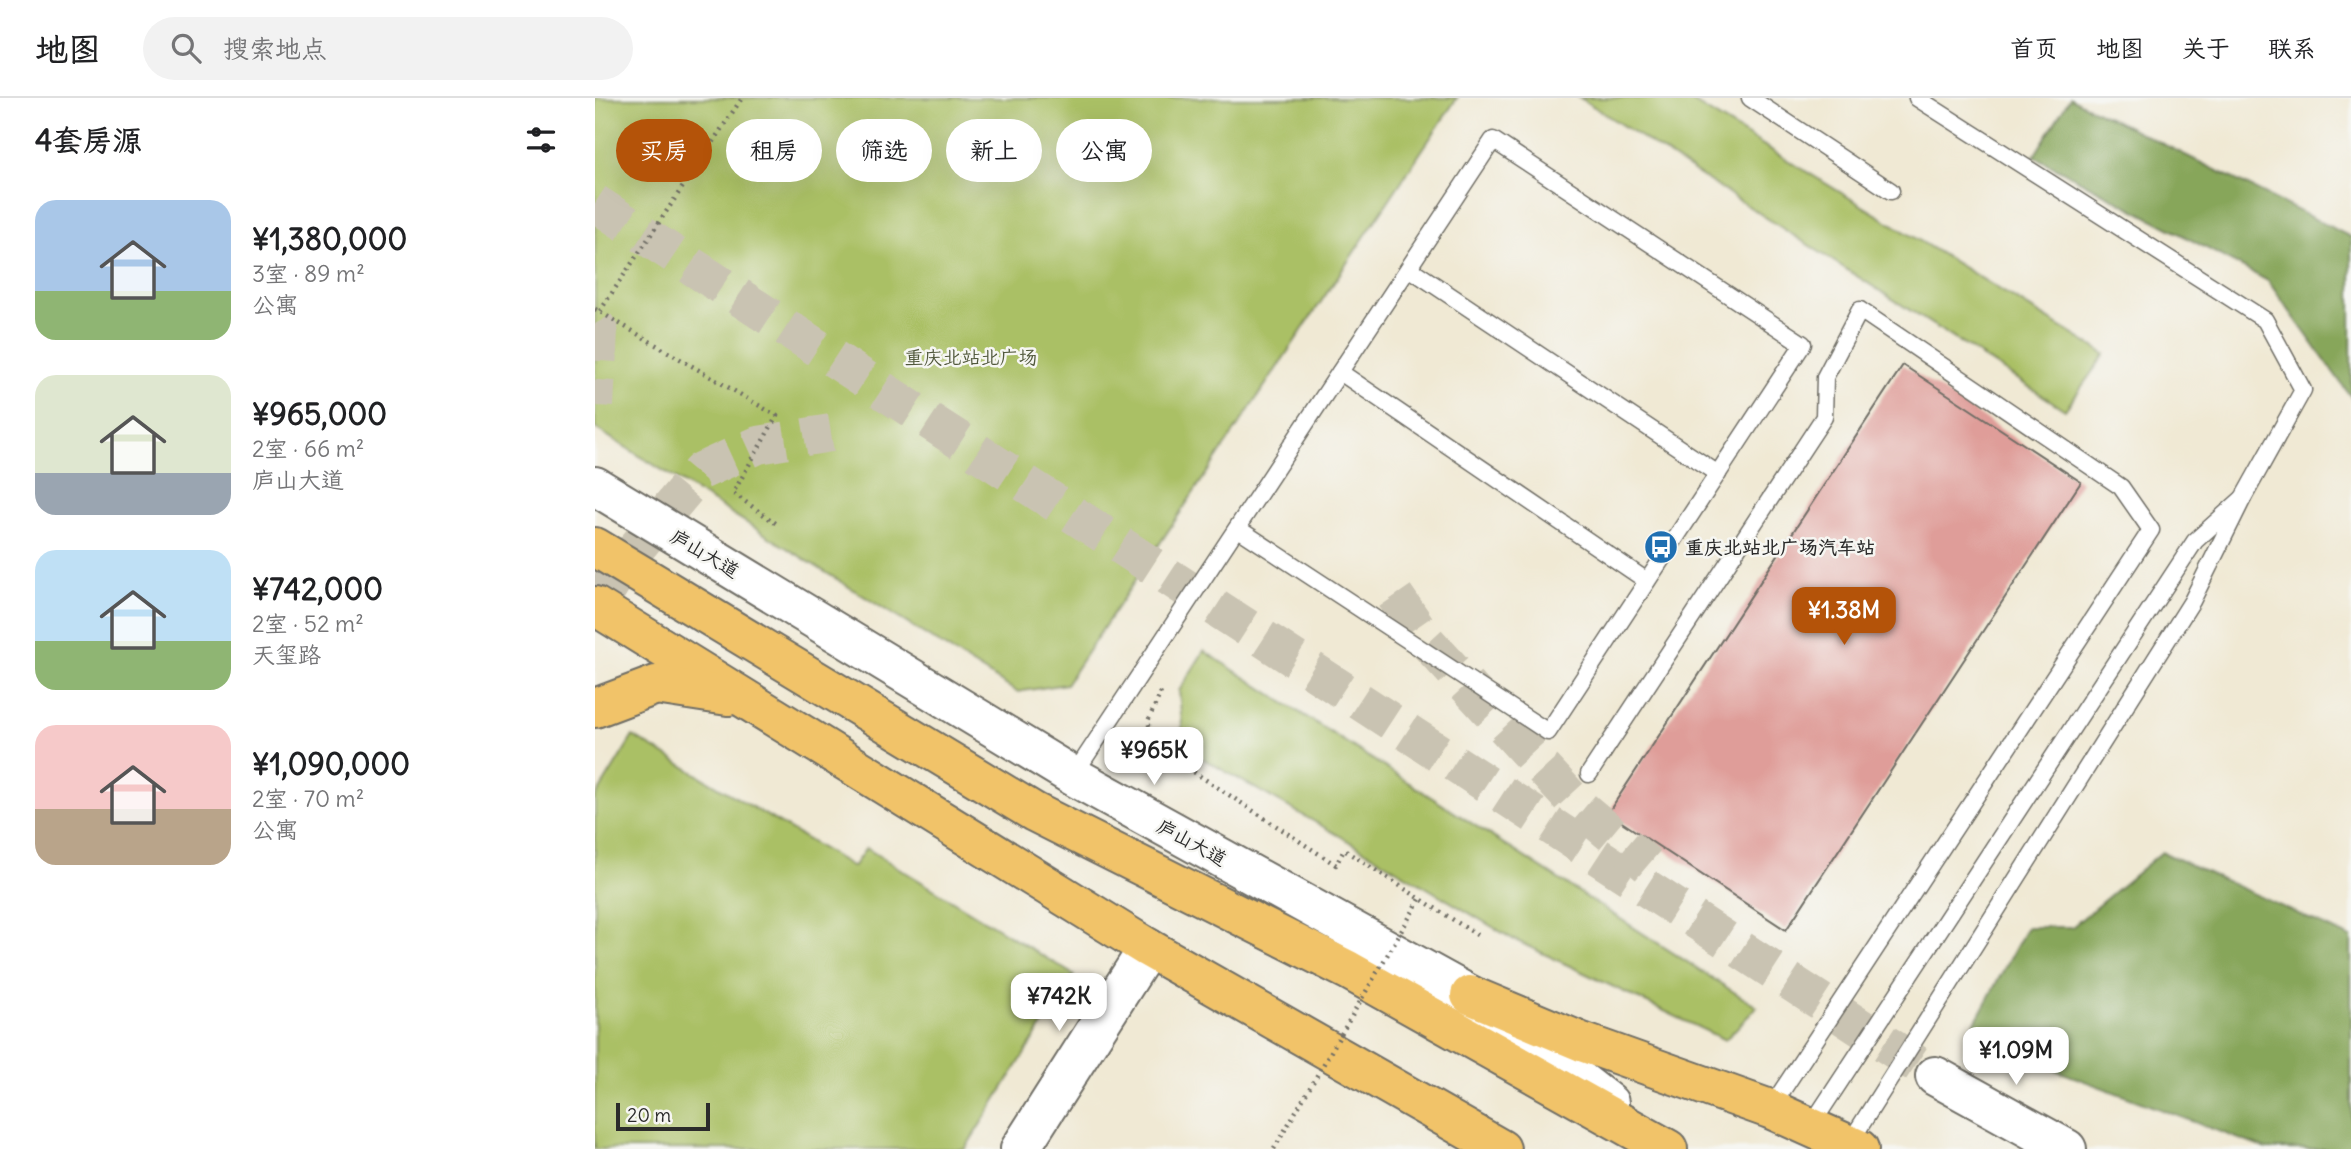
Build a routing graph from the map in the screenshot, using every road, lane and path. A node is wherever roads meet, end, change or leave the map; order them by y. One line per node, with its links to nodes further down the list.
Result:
1 (742, 98): 6 (path)
2 (1750, 98): 4 (lane)
3 (1917, 98): 10 (lane)
4 (1891, 191)
5 (1409, 268): 7 (lane); 8 (lane); 8 (lane)
6 (598, 310): 11 (path)
7 (1339, 372): 12 (lane); 14 (lane)
8 (1718, 474): 14 (lane)
9 (595, 486): 20 (street, 庐山大道)
10 (2242, 498): 27 (lane); 28 (lane)
11 (777, 524)
12 (1237, 528): 14 (lane); 20 (lane)
13 (595, 547): 32 (main road, 庐山大道)
14 (1647, 581)
15 (595, 606): 17 (main road)
16 (1161, 692): 21 (path)
17 (745, 698): 18 (main road); 23 (main road)
18 (595, 708)
19 (1589, 774): 26 (lane)
20 (1073, 776): 24 (street, 庐山大道)
21 (1420, 899): 22 (path); 30 (path, bridge)
22 (1477, 935)
23 (1148, 948): 29 (street); 31 (main road)
24 (1470, 995): 26 (main road); 32 (street, 庐山大道)
25 (1935, 1076): 33 (street)
26 (1770, 1109): 27 (main road)
27 (1810, 1127): 28 (main road)
28 (1854, 1146)
29 (1020, 1149)
30 (1274, 1149)
31 (1501, 1149)
32 (1668, 1149)
33 (2067, 1149)

